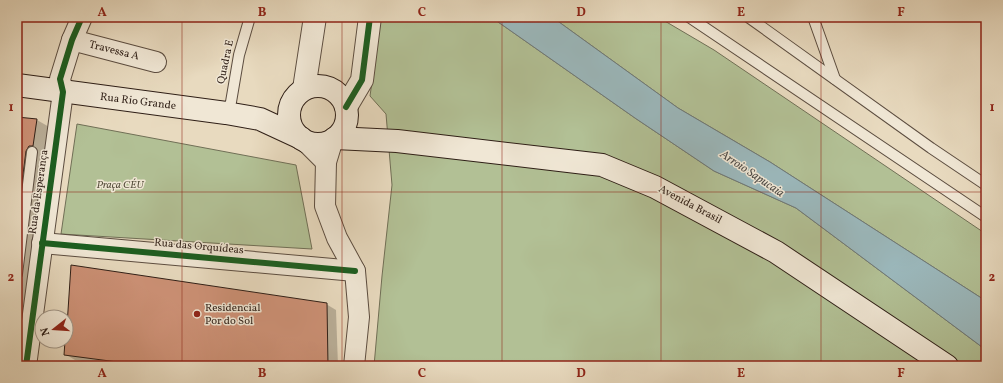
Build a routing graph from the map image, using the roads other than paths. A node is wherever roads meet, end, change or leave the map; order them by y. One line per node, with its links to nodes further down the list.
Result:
1 (82, 17): 8 (street, Rua da Esperança)
2 (250, 17): 15 (lane, Quadra E)
3 (315, 17): 13 (main road)
4 (370, 17): 14 (main road)
5 (689, 17): 23 (lane)
6 (748, 17): 10 (lane)
7 (816, 19): 10 (lane)
8 (72, 40): 9 (street, Travessa A); 12 (street, Rua da Esperança)
9 (156, 62)
10 (835, 79): 22 (lane)
11 (17, 86): 12 (main road, Rua Rio Grande)
12 (63, 92): 15 (main road, Rua Rio Grande); 24 (street, Rua da Esperança)
13 (299, 95): 14 (main road); 16 (main road); 17 (main road)
14 (347, 111): 18 (main road); 19 (main road, Avenida Brasil)
15 (226, 113): 16 (main road, Rua Rio Grande)
16 (260, 119): 17 (main road, Rua Rio Grande)
17 (303, 139): 18 (main road); 21 (street)
18 (334, 139): 19 (main road, Avenida Brasil); 21 (street)
19 (397, 141): 29 (main road, Avenida Brasil)
20 (32, 152): 26 (lane)
21 (326, 162): 25 (street)
22 (986, 185)
23 (986, 217)
24 (42, 243): 25 (street, Rua das Orquídeas); 27 (street, Rua da Esperança)
25 (354, 271): 28 (street)
26 (17, 274)
27 (26, 366)
28 (354, 366)
29 (946, 366)

